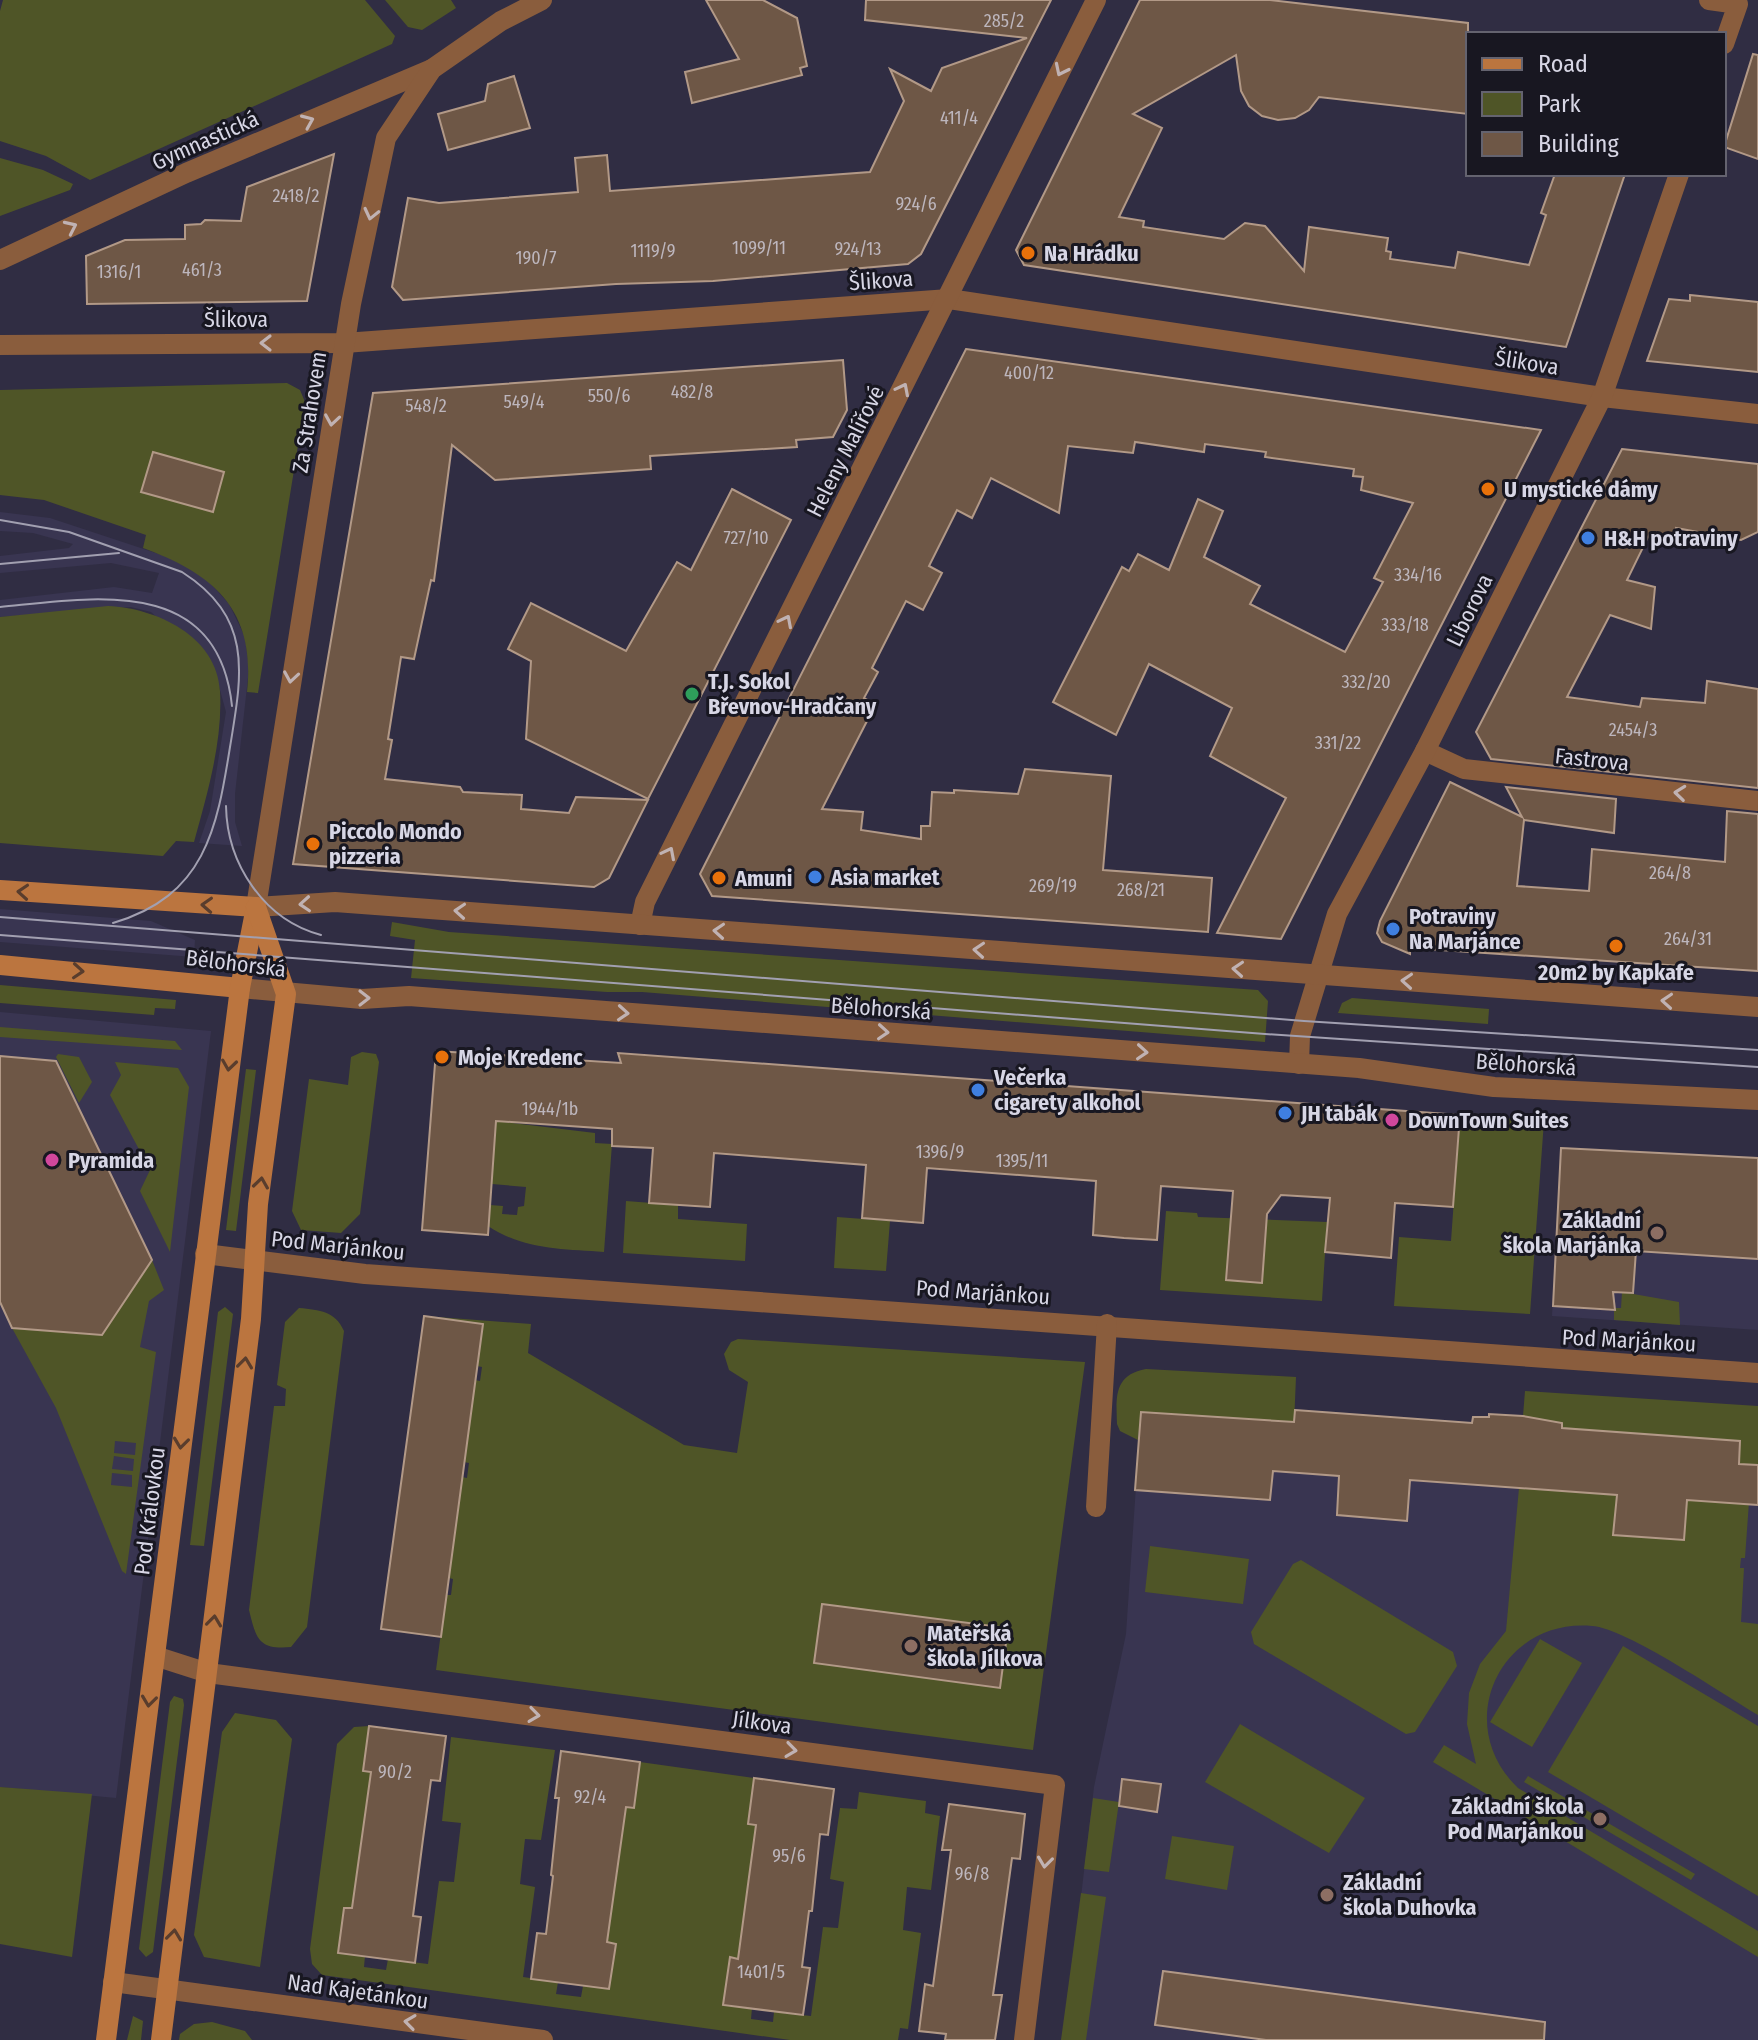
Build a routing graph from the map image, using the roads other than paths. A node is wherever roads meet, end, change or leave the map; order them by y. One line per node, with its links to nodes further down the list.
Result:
1 (542, 0): 5 (street, Za Strahovem)
2 (1096, 0): 8 (street, Heleny Malířové, one-way to 8)
3 (1709, 0): 4 (street)
4 (1726, 38)
5 (432, 69): 7 (street, Gymnastická, one-way to 5); 9 (street, Za Strahovem, one-way to 9)
6 (1678, 176): 11 (street, Liborova)
7 (0, 260)
8 (949, 299): 9 (street, Šlikova); 11 (street, Šlikova); 17 (street, Heleny Malířové, one-way to 8)
9 (344, 343): 10 (street, Šlikova, one-way to 10); 16 (street, Za Strahovem, one-way to 16)
10 (0, 345)
11 (1602, 397): 12 (street, Šlikova); 13 (street, Liborova)
12 (1758, 414)
13 (1425, 751): 14 (street, Fastrova, one-way to 13); 19 (street, Liborova)
14 (1758, 801)
15 (0, 890): 16 (main road, one-way to 15)
16 (256, 907): 17 (street, one-way to 16); 20 (main road, Pod Královkou); 21 (main road)
17 (640, 925): 19 (street, one-way to 17)
18 (0, 965): 20 (main road, Bělohorská, one-way to 20)
19 (1316, 975): 22 (street, one-way to 19); 23 (street, Liborova)
20 (240, 988): 21 (street, Bělohorská); 25 (main road, Pod Královkou, one-way to 25)
21 (286, 994): 23 (street, Bělohorská, one-way to 23); 26 (main road, one-way to 21)
22 (1758, 1007)
23 (1299, 1064): 24 (street, Bělohorská)
24 (1758, 1100)
25 (205, 1254): 26 (street, Pod Marjánkou); 30 (main road, Pod Královkou, one-way to 30)
26 (254, 1260): 27 (street, Pod Marjánkou); 31 (main road, one-way to 26)
27 (1107, 1324): 28 (street, Pod Marjánkou); 29 (street)
28 (1758, 1373)
29 (1096, 1507)
30 (155, 1656): 31 (street, Jílkova); 32 (main road, Pod Královkou, one-way to 32)
31 (208, 1673): 33 (main road, one-way to 31); 37 (street, Jílkova, one-way to 37)
32 (113, 1982): 33 (street, Nad Kajetánkou); 34 (main road, Pod Královkou)
33 (167, 1989): 35 (main road); 36 (street, Nad Kajetánkou, one-way to 33)
34 (106, 2040)
35 (161, 2040)
36 (543, 2040)
37 (1024, 2040)

